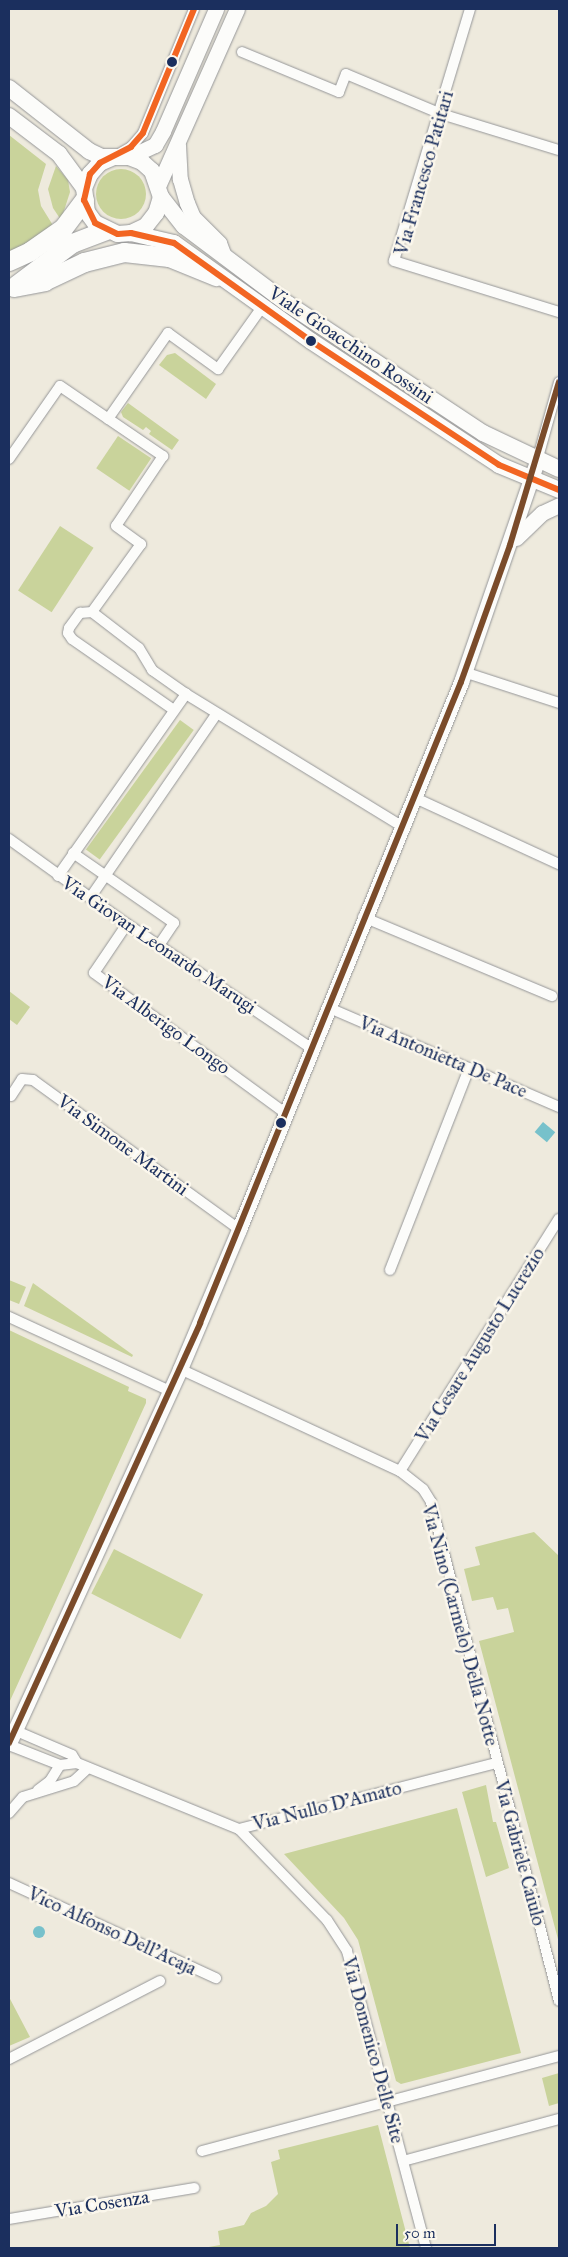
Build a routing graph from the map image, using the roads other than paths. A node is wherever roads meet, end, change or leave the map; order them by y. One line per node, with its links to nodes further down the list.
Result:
1 (194, 9): 11 (street)
2 (216, 9): 11 (main road)
3 (237, 9): 9 (main road)
4 (470, 9): 7 (street, Via Francesco Patitari)
5 (242, 52): 7 (street)
6 (9, 88): 11 (main road, Viale Gioacchino Rossini)
7 (441, 114): 10 (street); 20 (street, Via Francesco Patitari)
8 (9, 116): 13 (main road)
9 (178, 144): 12 (main road); 17 (main road)
10 (559, 150)
11 (122, 157): 12 (main road, Viale Gioacchino Rossini); 13 (main road)
12 (160, 190): 15 (main road); 17 (main road, Viale Gioacchino Rossini)
13 (84, 194): 14 (main road); 16 (highway)
14 (106, 230): 15 (main road, Viale Gioacchino Rossini); 18 (highway)
15 (131, 233): 17 (main road, Viale Gioacchino Rossini)
16 (9, 261)
17 (222, 268): 18 (highway); 19 (main road, Viale Gioacchino Rossini); 24 (main road, Viale Gioacchino Rossini)
18 (11, 288)
19 (262, 307): 22 (street); 26 (main road, Viale Gioacchino Rossini)
20 (559, 312)
21 (559, 382): 24 (street)
22 (108, 419): 23 (street); 30 (street)
23 (9, 458)
24 (537, 461): 25 (main road, Viale Gioacchino Rossini); 26 (main road)
25 (559, 469)
26 (531, 479): 27 (main road, Viale Gioacchino Rossini); 29 (main road)
27 (559, 490)
28 (559, 506): 29 (main road)
29 (510, 545): 31 (main road)
30 (92, 612): 32 (street); 34 (street)
31 (464, 672): 33 (street); 36 (main road)
32 (186, 694): 34 (street); 35 (street)
33 (559, 703)
34 (174, 710): 39 (street)
35 (217, 713): 37 (street); 41 (street)
36 (413, 797): 37 (main road); 40 (street)
37 (401, 826): 44 (main road)
38 (9, 839): 42 (street, Via Giovan Leonardo Marugi)
39 (73, 853): 41 (street); 42 (street)
40 (559, 864)
41 (106, 875): 43 (street); 46 (street)
42 (58, 876): 43 (street, Via Giovan Leonardo Marugi)
43 (90, 898): 45 (street, Via Giovan Leonardo Marugi)
44 (363, 917): 47 (street); 48 (main road)
45 (127, 924): 46 (street, Via Giovan Leonardo Marugi); 53 (street, Via Alberigo Longo)
46 (159, 945): 49 (street, Via Giovan Leonardo Marugi)
47 (552, 996)
48 (327, 1007): 49 (main road); 50 (street, Via Antonietta De Pace)
49 (311, 1048): 53 (main road)
50 (469, 1068): 52 (street, Via Antonietta De Pace); 56 (street)
51 (11, 1096): 55 (street, Via Simone Martini)
52 (559, 1107)
53 (285, 1113): 55 (main road)
54 (558, 1226): 60 (street, Via Cesare Augusto Lucrezio)
55 (239, 1229): 58 (main road)
56 (390, 1270)
57 (9, 1317): 59 (street)
58 (180, 1369): 59 (main road); 60 (street, Via Nino (Carmelo) Della Notte)
59 (170, 1391): 61 (main road)
60 (400, 1471): 63 (street, Via Nino (Carmelo) Della Notte)
61 (10, 1739): 62 (street, Via Nullo D'Amato); 64 (street)
62 (77, 1763): 64 (street); 65 (street, Via Nullo D'Amato)
63 (496, 1763): 68 (street, Via Nullo D'Amato); 72 (street, Via Gabriele Caiulo)
64 (60, 1765): 66 (street)
65 (88, 1768): 66 (street); 68 (street, Via Nullo D'Amato)
66 (35, 1792): 67 (street)
67 (9, 1813)
68 (239, 1829): 75 (street, Via Domenico Delle Site)
69 (9, 1883): 70 (street, Vico Alfonso Dell'Acaja)
70 (216, 1978)
71 (160, 1981): 74 (street)
72 (559, 2001)
73 (559, 2056): 75 (street)
74 (9, 2059)
75 (387, 2102): 77 (street); 78 (street, Via Domenico Delle Site)
76 (559, 2119): 78 (street)
77 (202, 2151)
78 (403, 2161): 81 (street, Via Domenico Delle Site)
79 (194, 2188): 80 (street, Via Cosenza)
80 (9, 2219)
81 (426, 2248)

